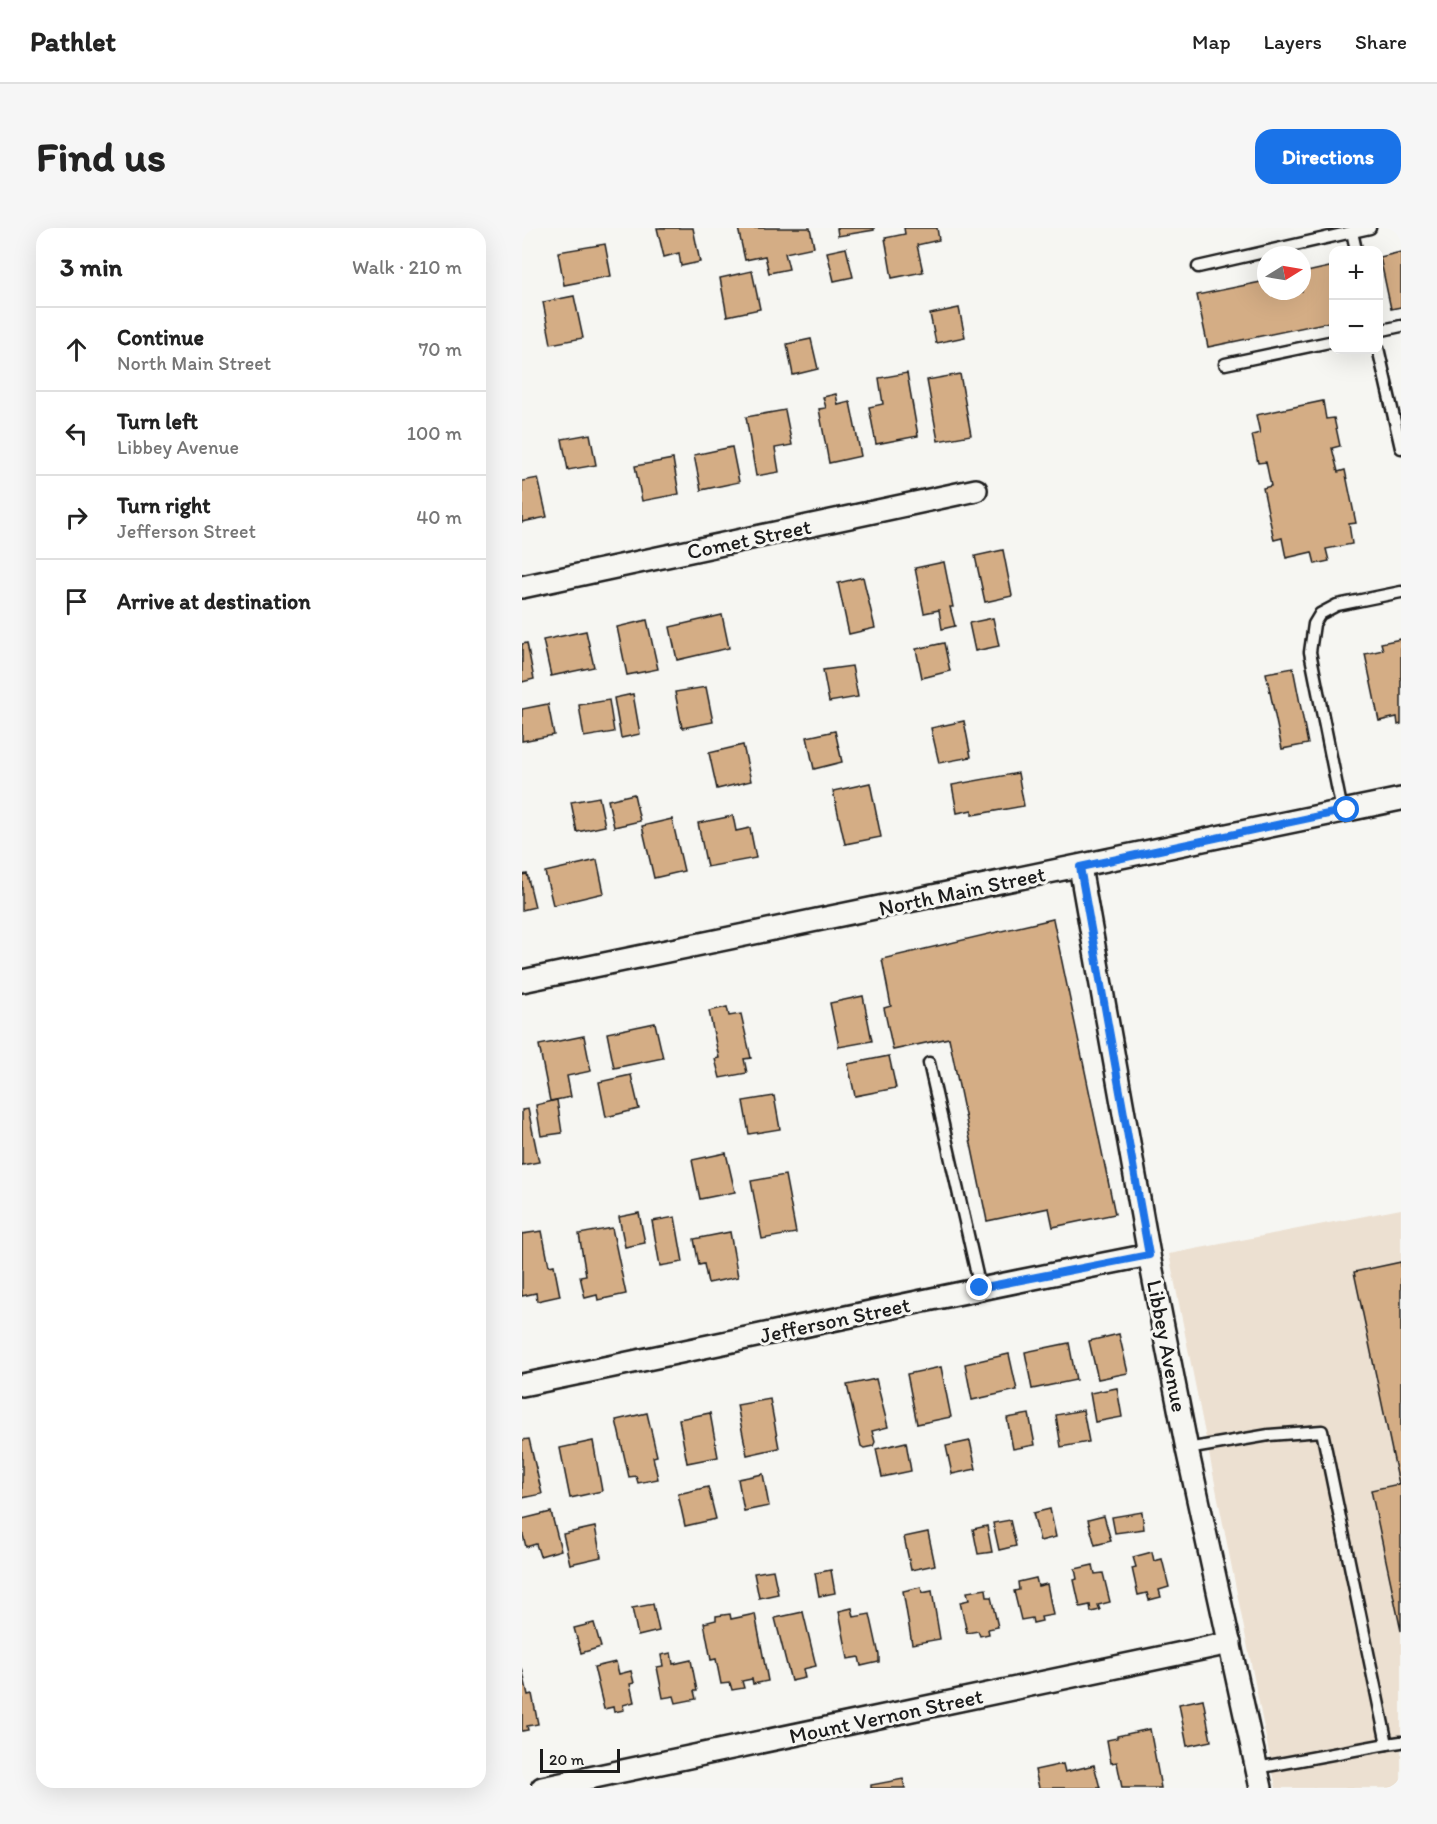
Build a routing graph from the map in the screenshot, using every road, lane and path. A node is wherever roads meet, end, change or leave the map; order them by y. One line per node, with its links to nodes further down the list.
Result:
1 (1370, 228): 2 (lane)
2 (1352, 232): 3 (lane); 4 (lane)
3 (1355, 246)
4 (1198, 267)
5 (1401, 326): 6 (lane)
6 (1383, 330)
7 (1329, 341): 9 (lane)
8 (1379, 354): 10 (lane)
9 (1225, 364)
10 (1401, 448)
11 (976, 490): 12 (street, Comet Street)
12 (522, 587)
13 (1401, 592): 15 (lane)
14 (1401, 799): 15 (street, North Main Street)
15 (1342, 811): 16 (street, North Main Street)
16 (1080, 867): 17 (street, North Main Street); 19 (street, Libbey Avenue)
17 (522, 981)
18 (930, 1063): 20 (lane)
19 (1149, 1255): 20 (street, Jefferson Street); 22 (street, Libbey Avenue)
20 (980, 1288): 21 (street, Jefferson Street)
21 (522, 1385)
22 (1187, 1449): 23 (street, Libbey Avenue); 25 (lane)
23 (1230, 1643): 26 (street, Libbey Avenue); 27 (street, Mount Vernon Street)
24 (1401, 1742): 25 (lane)
25 (1387, 1744): 26 (lane)
26 (1259, 1778)
27 (542, 1788)

